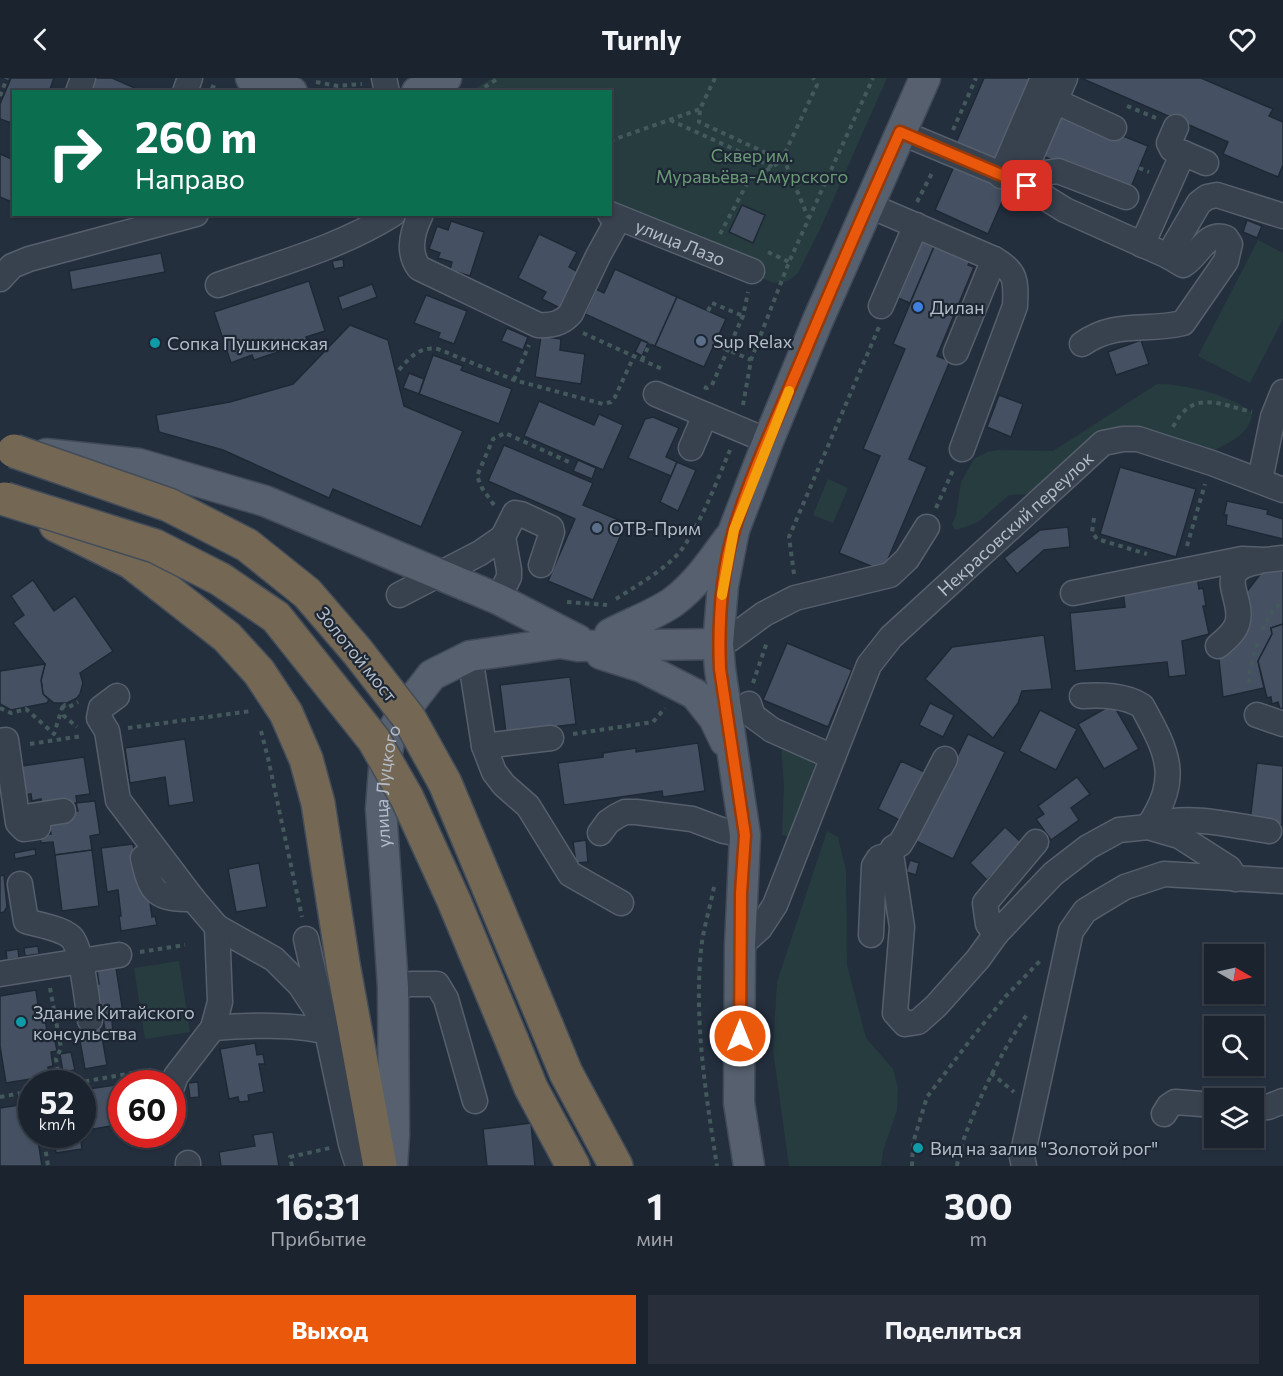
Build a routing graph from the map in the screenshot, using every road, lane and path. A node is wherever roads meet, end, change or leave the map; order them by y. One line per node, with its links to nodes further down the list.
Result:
1 (7, 78): 18 (path)
2 (251, 78): 15 (main road)
3 (446, 78): 16 (main road)
4 (499, 78): 17 (path)
5 (715, 78): 20 (path)
6 (813, 78): 14 (path)
7 (823, 78): 14 (path)
8 (873, 78): 39 (path)
9 (925, 78): 24 (main road)
10 (976, 78): 26 (path)
11 (1043, 78): 31 (street)
12 (1065, 78): 19 (street)
13 (380, 84): 15 (path)
14 (817, 85): 28 (path)
15 (302, 86)
16 (421, 90)
17 (480, 90)
18 (0, 96)
19 (1055, 101): 23 (street); 31 (street)
20 (700, 109): 21 (path); 28 (path)
21 (670, 120): 25 (path); 30 (path)
22 (1176, 127): 27 (street)
23 (1114, 128)
24 (900, 132): 26 (street); 33 (main road)
25 (612, 140)
26 (944, 151): 31 (street); 40 (path)
27 (1183, 153): 29 (street); 42 (street)
28 (783, 157): 30 (path); 39 (path)
29 (1206, 163)
30 (773, 167): 41 (path)
31 (1016, 181): 32 (street); 42 (street)
32 (1126, 197)
33 (868, 205): 40 (street); 67 (main road)
34 (189, 216): 46 (street)
35 (390, 216): 47 (street)
36 (420, 216): 51 (street)
37 (615, 216): 45 (street, улица Лазо); 51 (street)
38 (1283, 216): 43 (street)
39 (808, 217): 45 (path)
40 (911, 223): 44 (street); 48 (street)
41 (715, 244)
42 (1143, 245): 43 (street)
43 (1168, 256): 56 (street)
44 (994, 259): 57 (street); 70 (street)
45 (752, 272): 50 (path)
46 (0, 279)
47 (218, 285)
48 (881, 306)
49 (708, 311): 50 (path)
50 (744, 316): 62 (path)
51 (558, 323): 58 (path)
52 (531, 342): 61 (path)
53 (650, 343): 58 (path)
54 (872, 343): 88 (path)
55 (715, 344): 59 (path, bridge)
56 (1082, 344)
57 (956, 352)
58 (633, 356): 61 (path)
59 (751, 360)
60 (399, 370): 61 (path)
61 (514, 380)
62 (712, 384)
63 (1283, 392): 66 (street)
64 (656, 394): 65 (street)
65 (705, 415): 67 (street); 68 (street)
66 (1273, 417): 69 (path); 74 (street)
67 (768, 441): 80 (main road)
68 (691, 448)
69 (1163, 448): 73 (street, Некрасовский переулок); 117 (street, Некрасовский переулок)
70 (962, 449): 77 (path)
71 (7, 450): 89 (main road, bridge); 171 (highway, Золотой мост, bridge)
72 (569, 462): 81 (path)
73 (1212, 463): 74 (street, Некрасовский переулок); 82 (path)
74 (1260, 480): 75 (street, Некрасовский переулок)
75 (1283, 490)
76 (2, 499): 168 (highway, bridge); 170 (highway, bridge)
77 (938, 504)
78 (1094, 518): 83 (path)
79 (927, 527): 88 (street)
80 (734, 530): 91 (main road); 92 (main road)
81 (506, 531): 85 (street); 87 (street); 89 (street)
82 (1186, 549)
83 (1153, 555)
84 (1274, 559): 86 (street); 95 (street)
85 (541, 566)
86 (1073, 593)
87 (399, 595)
88 (795, 598): 92 (street)
89 (498, 600): 94 (main road)
90 (1283, 602): 97 (path)
91 (610, 634): 92 (main road); 94 (main road)
92 (719, 634): 94 (main road, улица Луцкого); 119 (main road)
93 (770, 635): 102 (path)
94 (572, 643): 96 (main road, улица Луцкого); 119 (main road)
95 (1218, 646)
96 (470, 656): 116 (street); 147 (main road, улица Луцкого)
97 (1249, 683)
98 (117, 696): 110 (street)
99 (1082, 696): 121 (street)
100 (81, 700): 104 (path)
101 (670, 702): 111 (path)
102 (749, 704): 117 (street)
103 (0, 708): 112 (path)
104 (62, 708): 106 (path); 112 (path)
105 (252, 711): 110 (path)
106 (64, 716)
107 (1257, 716): 109 (street)
108 (256, 722): 138 (path)
109 (1283, 724)
110 (107, 731): 114 (path); 132 (street)
111 (594, 731)
112 (54, 734): 114 (path)
113 (551, 738): 116 (street)
114 (55, 740): 115 (path)
115 (12, 743): 120 (street)
116 (484, 746): 133 (street)
117 (833, 757): 140 (street, Некрасовский переулок)
118 (945, 759): 126 (street)
119 (736, 765): 124 (main road)
120 (63, 811)
121 (1148, 827): 122 (street); 128 (street); 136 (street)
122 (1269, 831)
123 (600, 834): 124 (street)
124 (745, 835): 140 (main road)
125 (1036, 842): 136 (street)
126 (891, 854): 136 (street); 137 (street)
127 (143, 858): 132 (street)
128 (1236, 879): 130 (street); 135 (street)
129 (715, 881): 172 (path)
130 (1283, 881)
131 (20, 884): 143 (street)
132 (193, 899): 134 (street)
133 (621, 903)
134 (217, 927): 151 (street); 152 (street)
135 (1071, 931): 174 (path); 176 (street)
136 (996, 934)
137 (871, 935)
138 (306, 939): 152 (street)
139 (185, 945): 141 (path)
140 (740, 946): 173 (main road)
141 (148, 951)
142 (119, 955): 143 (street)
143 (80, 961): 144 (street); 150 (street)
144 (0, 974)
145 (25, 983): 146 (street)
146 (0, 987)
147 (393, 987): 159 (street); 169 (main road, улица Луцкого)
148 (50, 988): 154 (path)
149 (1033, 1005): 175 (path)
150 (90, 1020)
151 (213, 1028): 152 (street); 155 (street)
152 (327, 1032): 165 (street)
153 (151, 1069): 156 (path)
154 (58, 1070)
155 (181, 1070)
156 (96, 1079)
157 (18, 1094): 158 (path)
158 (0, 1097)
159 (475, 1101)
160 (1283, 1101): 162 (street)
161 (1204, 1104): 163 (street)
162 (1264, 1107)
163 (1164, 1114)
164 (45, 1148): 166 (path)
165 (354, 1155): 167 (path)
166 (48, 1166)
167 (292, 1166)
168 (380, 1166)
169 (392, 1166)
170 (573, 1166)
171 (616, 1166)
172 (717, 1166)
173 (749, 1166)
174 (912, 1166)
175 (957, 1166)
176 (1024, 1166)

